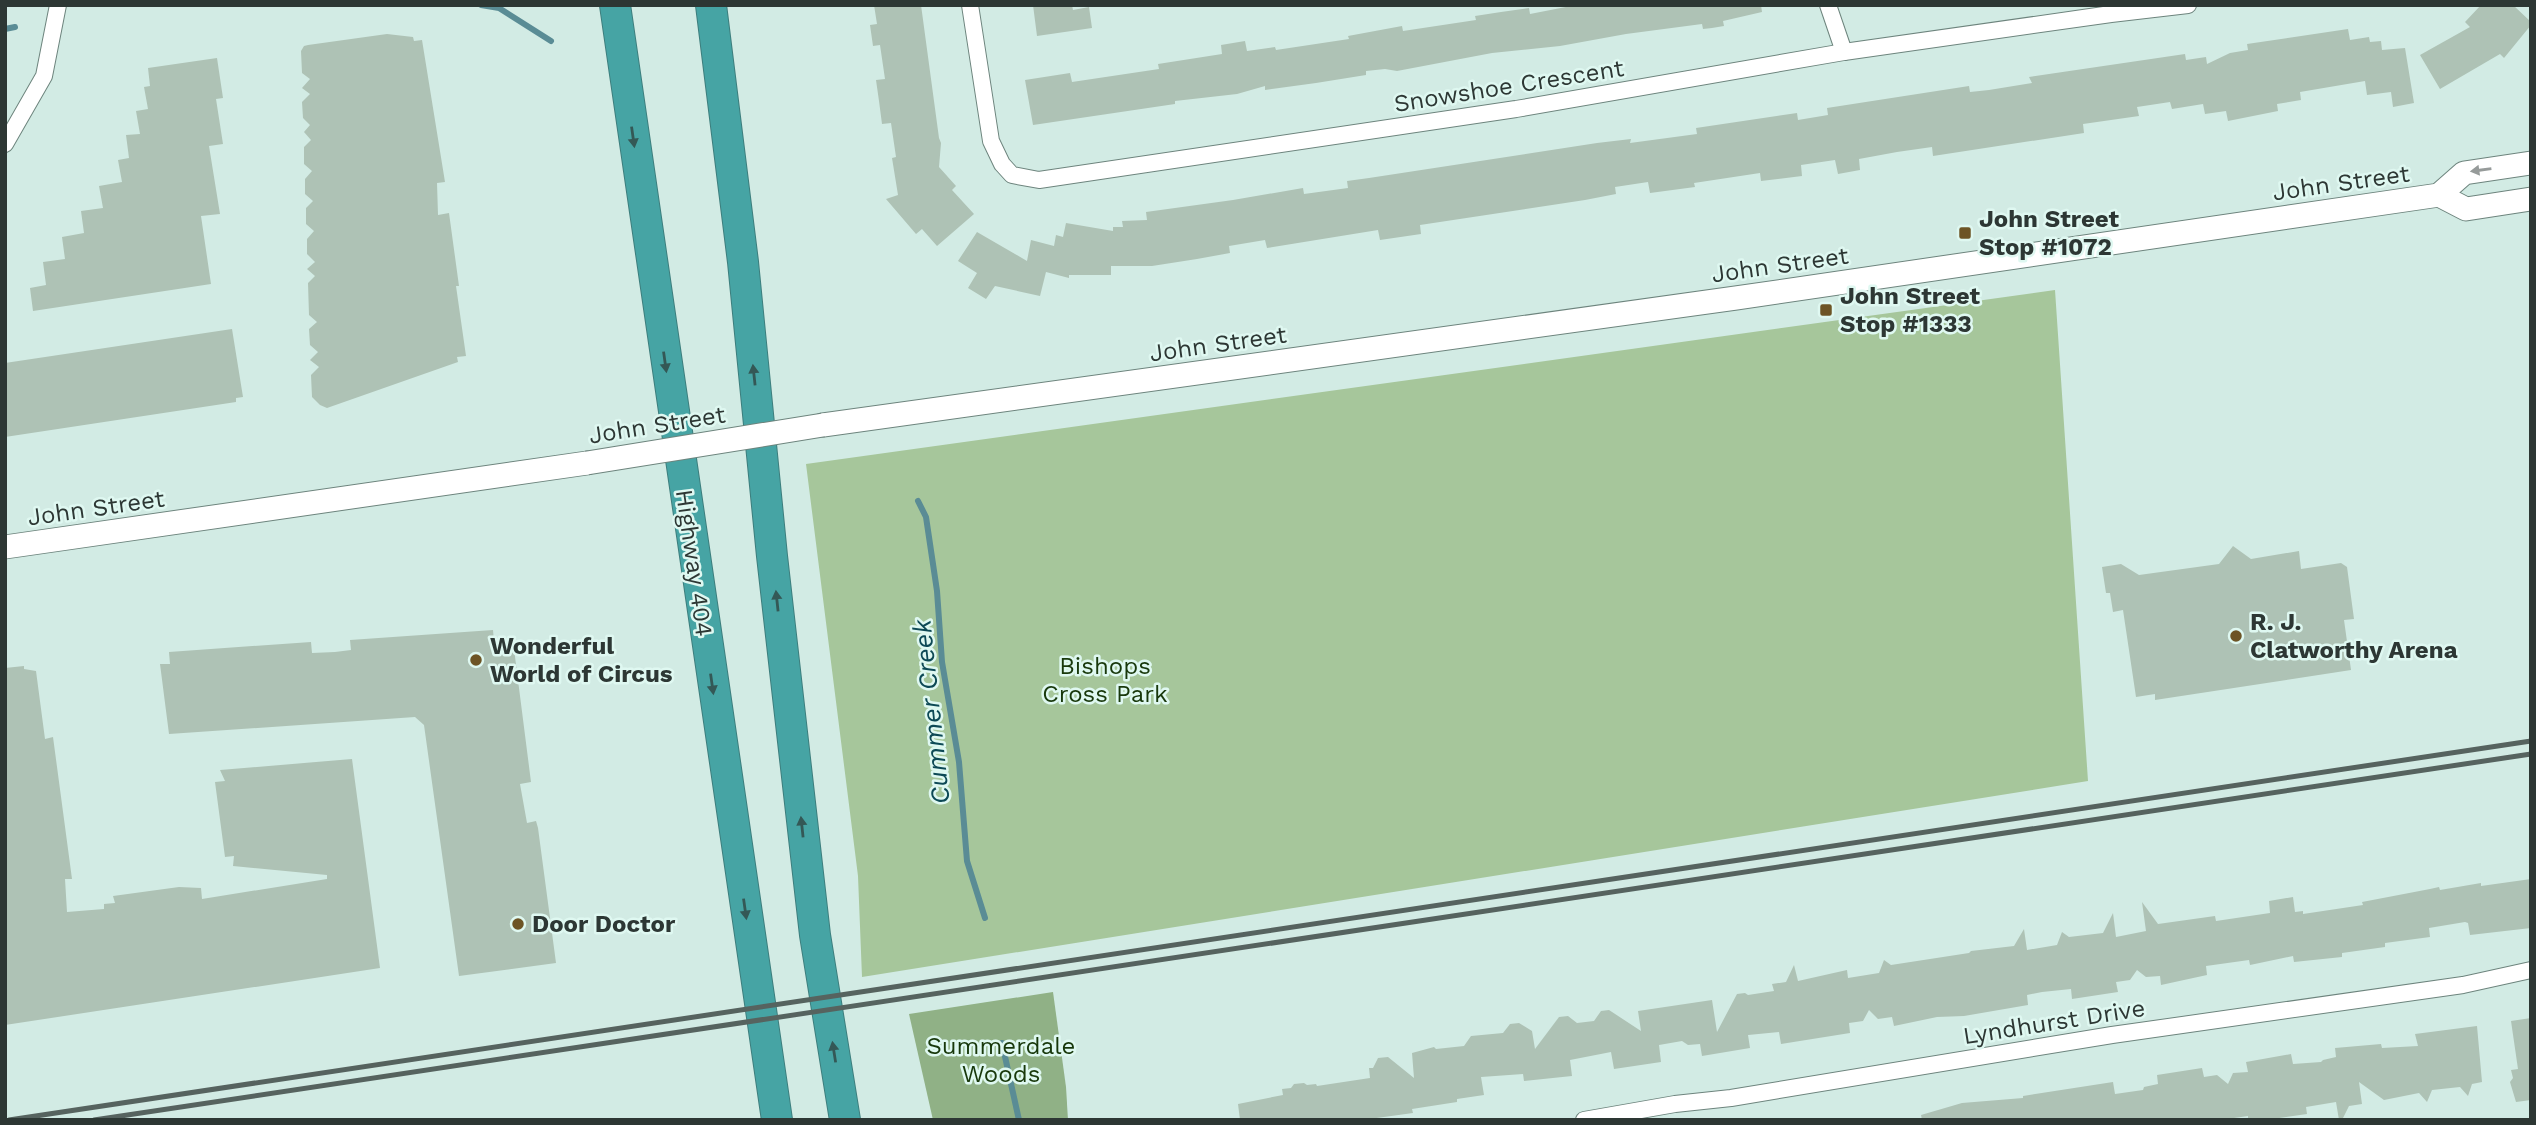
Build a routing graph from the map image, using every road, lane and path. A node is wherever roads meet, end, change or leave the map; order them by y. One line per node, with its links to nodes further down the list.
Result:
1 (58, 5): 9 (street)
2 (615, 5): 16 (highway, Highway 404, one-way to 16)
3 (712, 5): 17 (highway, one-way to 3)
4 (970, 5): 8 (street, Snowshoe Crescent)
5 (1828, 5): 8 (street)
6 (2188, 5): 7 (street, Snowshoe Crescent)
7 (2110, 10): 8 (street, Snowshoe Crescent)
8 (1844, 52)
9 (5, 144)
10 (2531, 163): 11 (main road, John Street, one-way to 11)
11 (2439, 195): 12 (main road, John Street); 13 (main road, John Street, bridge)
12 (2531, 199)
13 (5, 547)
14 (2531, 970): 15 (street, Lyndhurst Drive)
15 (1612, 1117): 18 (street, Lyndhurst Drive)
16 (777, 1120)
17 (845, 1120)
18 (1584, 1120)

